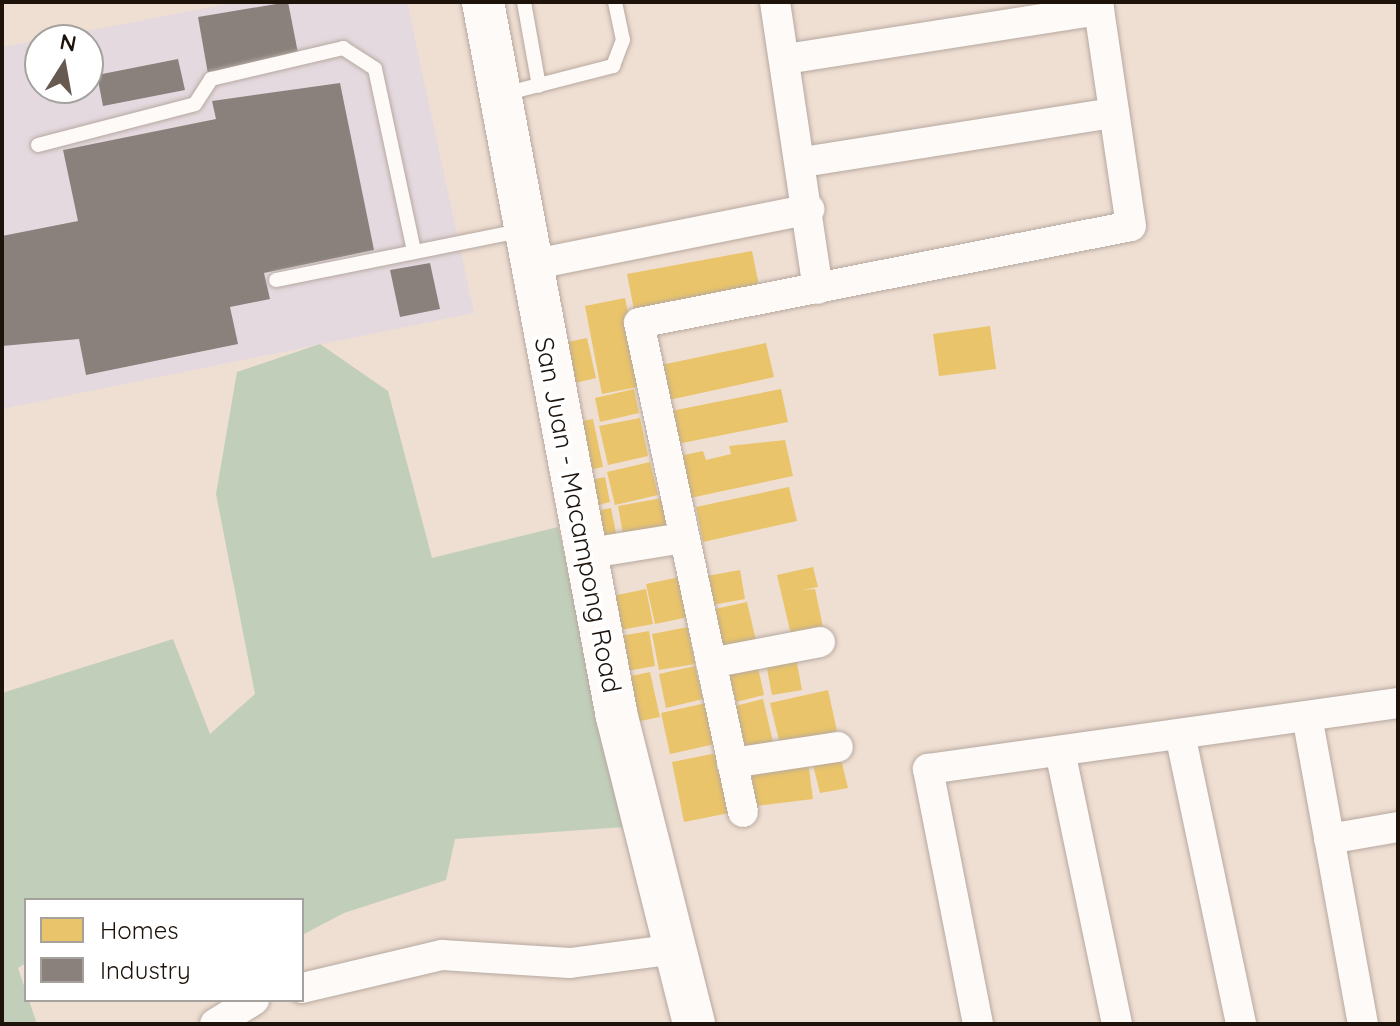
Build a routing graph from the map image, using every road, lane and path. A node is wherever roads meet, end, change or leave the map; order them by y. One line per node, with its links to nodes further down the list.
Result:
1 (483, 2): 7 (street, San Juan - Macampong Road)
2 (524, 2): 7 (lane)
3 (615, 2): 7 (lane)
4 (775, 2): 6 (street)
5 (1099, 6): 6 (street); 8 (street)
6 (786, 59): 10 (street)
7 (519, 91): 12 (street, San Juan - Macampong Road)
8 (1114, 113): 10 (street); 15 (street)
9 (38, 145): 13 (lane)
10 (803, 162): 11 (street)
11 (809, 209): 12 (street); 15 (street)
12 (527, 247): 13 (lane); 17 (street, San Juan - Macampong Road)
13 (414, 251): 14 (lane)
14 (276, 280)
15 (818, 289): 16 (street)
16 (683, 538): 17 (street); 19 (street)
17 (584, 554): 29 (street, San Juan - Macampong Road)
18 (820, 642): 19 (street)
19 (711, 663): 25 (street)
20 (1398, 703): 21 (street)
21 (1307, 716): 22 (street); 28 (street)
22 (1180, 734): 24 (street); 36 (street)
23 (838, 747): 25 (street)
24 (1060, 751): 34 (street); 35 (street)
25 (732, 763): 26 (street)
26 (743, 812)
27 (1398, 827): 28 (street)
28 (1329, 839): 37 (street)
29 (677, 949): 30 (street); 33 (street, San Juan - Macampong Road)
30 (304, 988)
31 (251, 1002): 32 (street)
32 (215, 1024)
33 (694, 1024)
34 (978, 1024)
35 (1117, 1024)
36 (1241, 1024)
37 (1363, 1024)

